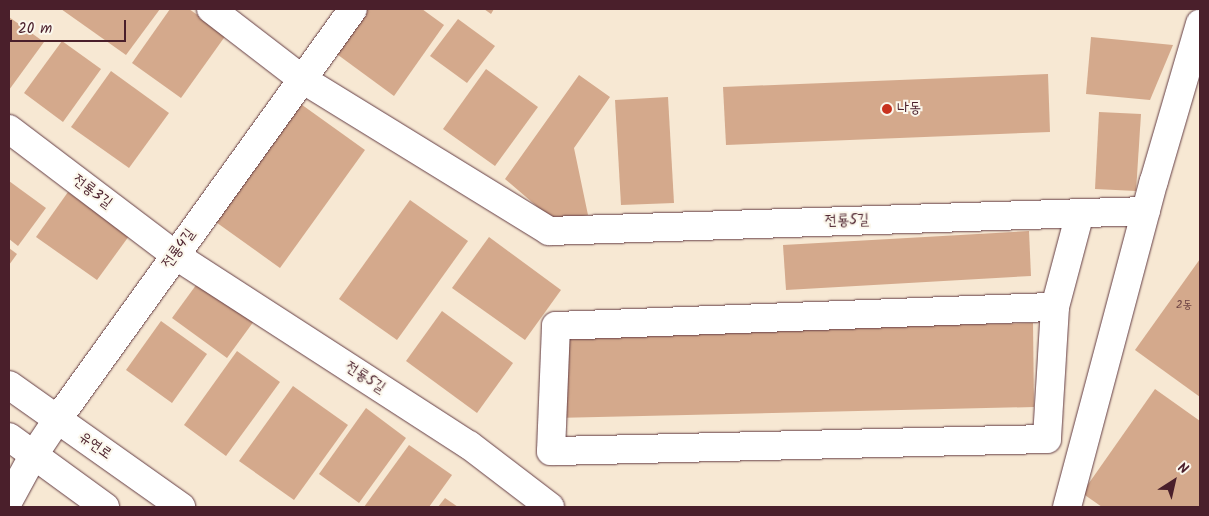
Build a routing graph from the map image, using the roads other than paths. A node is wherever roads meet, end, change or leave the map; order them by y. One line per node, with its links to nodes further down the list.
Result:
1 (211, 9): 4 (street)
2 (353, 9): 4 (street, 전룡4길)
3 (1200, 24): 6 (street)
4 (302, 79): 7 (street, 전룡5길); 8 (street, 전룡4길)
5 (9, 129): 8 (street, 전룡3길)
6 (1146, 211): 7 (street, 전룡5길); 18 (street)
7 (1080, 213): 9 (street)
8 (175, 255): 11 (street, 전룡4길); 17 (street, 전룡5길)
9 (1055, 307): 9 (street)
10 (9, 385): 11 (street, 유연로)
11 (57, 420): 13 (street, 전룡4길); 16 (street, 유연로)
12 (9, 437): 13 (street)
13 (33, 456): 14 (street, 전룡4길); 15 (street)
14 (9, 500)
15 (105, 507)
16 (181, 507)
17 (550, 507)
18 (1067, 507)

